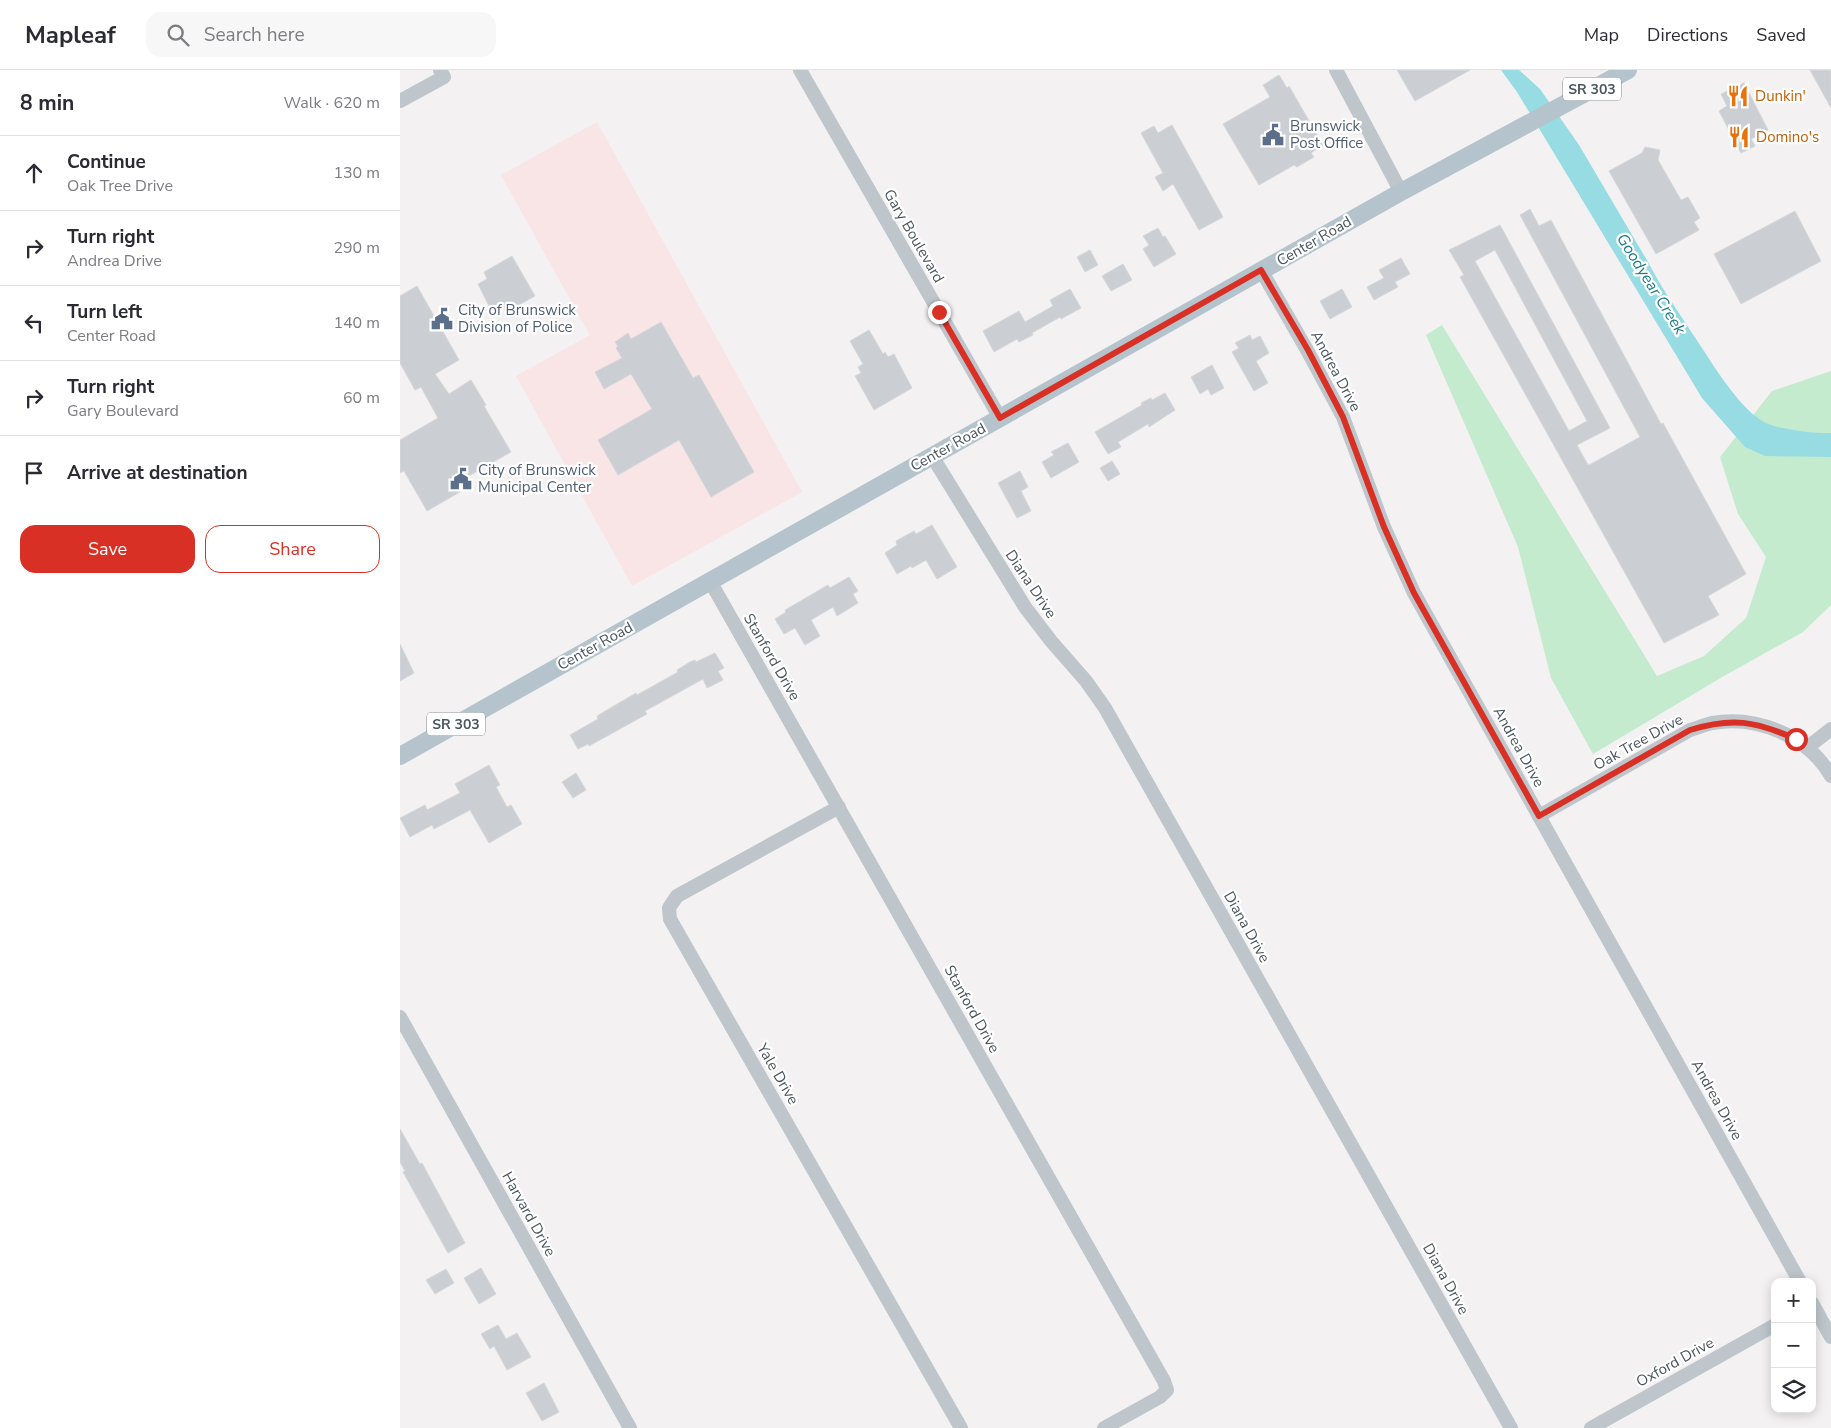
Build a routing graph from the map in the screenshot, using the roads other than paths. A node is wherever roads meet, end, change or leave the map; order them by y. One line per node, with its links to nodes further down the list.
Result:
1 (800, 70): 8 (street, Gary Boulevard)
2 (1336, 70): 6 (street)
3 (1628, 70): 6 (main road, Center Road / SR 303)
4 (442, 73): 5 (street)
5 (400, 101)
6 (1401, 192): 7 (main road, Center Road / SR 303)
7 (1261, 270): 8 (main road, Center Road / SR 303); 16 (street, Andrea Drive)
8 (1000, 418): 9 (main road, Center Road / SR 303)
9 (932, 456): 10 (main road, Center Road / SR 303); 25 (street, Diana Drive)
10 (710, 581): 13 (main road, Center Road / SR 303); 15 (street, Stanford Drive)
11 (1831, 728): 12 (street)
12 (1808, 747): 14 (street, Oak Tree Drive); 16 (street, Oak Tree Drive)
13 (400, 756)
14 (1831, 776)
15 (839, 807): 23 (street, Yale Drive); 24 (street, Stanford Drive)
16 (1539, 816): 18 (street, Andrea Drive)
17 (400, 1016): 22 (street, Harvard Drive)
18 (1798, 1278)
19 (1816, 1311): 21 (street)
20 (1771, 1327): 26 (street, Oxford Drive)
21 (1831, 1337)
22 (630, 1428)
23 (961, 1428)
24 (1104, 1428)
25 (1511, 1428)
26 (1591, 1428)

